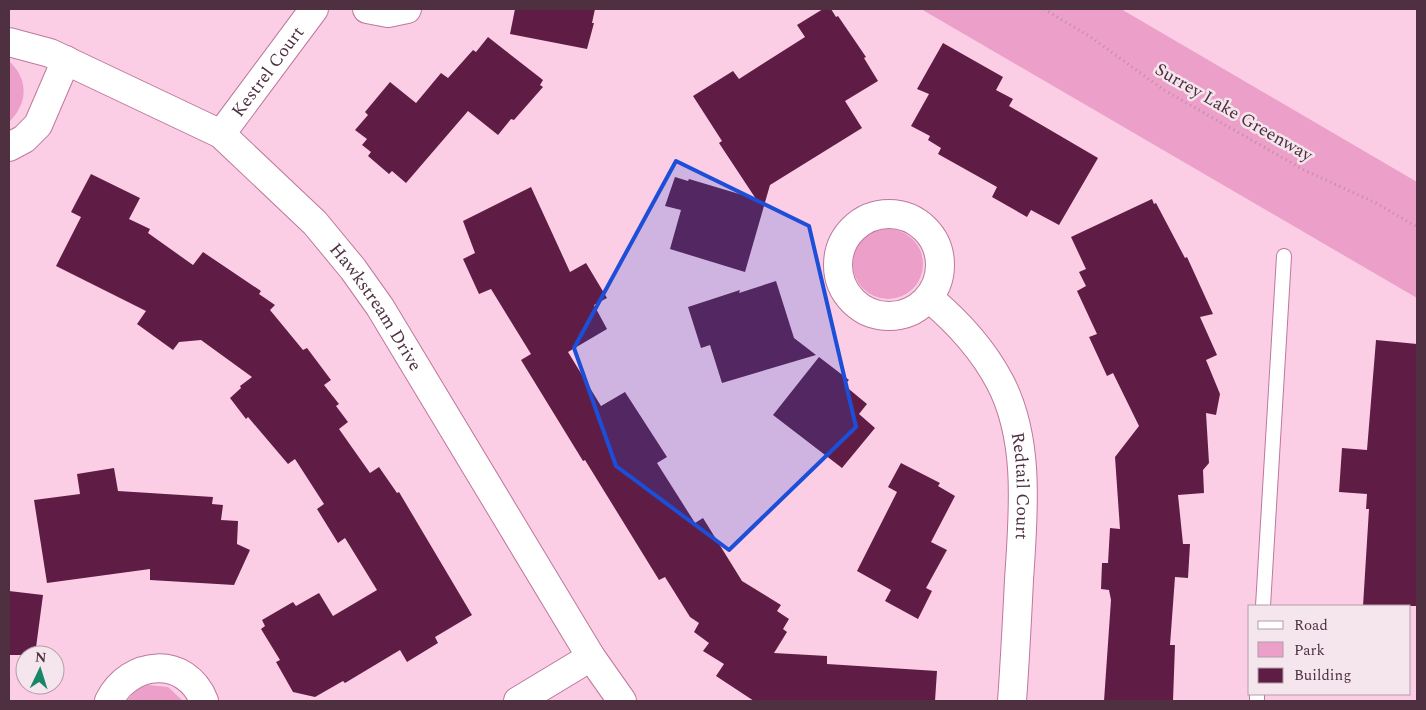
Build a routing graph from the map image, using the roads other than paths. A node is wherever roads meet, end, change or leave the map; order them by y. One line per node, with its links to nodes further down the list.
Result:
1 (314, 9): 6 (street, Kestrel Court)
2 (368, 9): 3 (street)
3 (407, 9)
4 (9, 42): 5 (street, Hawkstream Drive)
5 (66, 60): 6 (street, Hawkstream Drive); 7 (street)
6 (221, 134): 11 (street, Hawkstream Drive)
7 (9, 147)
8 (1284, 256): 10 (lane)
9 (929, 298): 16 (street, Redtail Court)
10 (1263, 605)
11 (591, 657): 14 (street); 15 (street, Hawkstream Drive)
12 (109, 701): 13 (street)
13 (204, 701)
14 (518, 701)
15 (622, 701)
16 (1012, 701)

